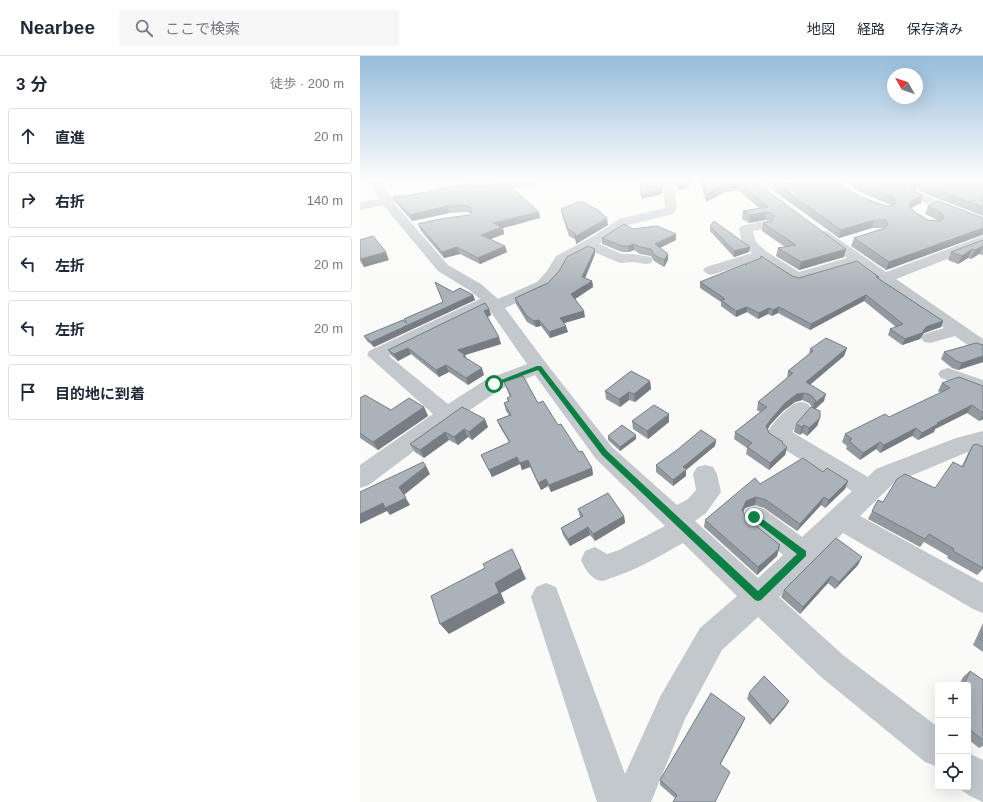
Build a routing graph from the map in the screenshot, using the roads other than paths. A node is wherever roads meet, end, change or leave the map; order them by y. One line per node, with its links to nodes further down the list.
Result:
1 (404, 216): 14 (street)
2 (649, 216): 8 (street)
3 (967, 216): 4 (street)
4 (983, 223)
5 (809, 224): 11 (street)
6 (765, 225): 9 (street)
7 (983, 240): 13 (street)
8 (589, 245): 10 (street); 14 (street)
9 (762, 255): 11 (street); 12 (street)
10 (646, 260)
11 (857, 260): 13 (street)
12 (711, 270)
13 (884, 278): 15 (street)
14 (493, 303): 18 (street); 22 (street)
15 (958, 329): 16 (street); 17 (street)
16 (930, 338)
17 (983, 346)
18 (539, 367): 22 (street); 29 (street)
19 (948, 374): 20 (street)
20 (983, 387)
21 (801, 409): 26 (street)
22 (447, 415): 25 (street)
23 (977, 445): 26 (street)
24 (705, 474): 29 (street)
25 (360, 478)
26 (870, 490): 28 (street)
27 (754, 517): 30 (street)
28 (841, 518): 30 (street); 34 (street)
29 (680, 524): 31 (street); 33 (street)
30 (803, 554): 33 (street)
31 (595, 560)
32 (546, 597): 33 (street)
33 (758, 597): 35 (street)
34 (983, 599)
35 (935, 747)
36 (971, 774): 37 (street)
37 (983, 783)

